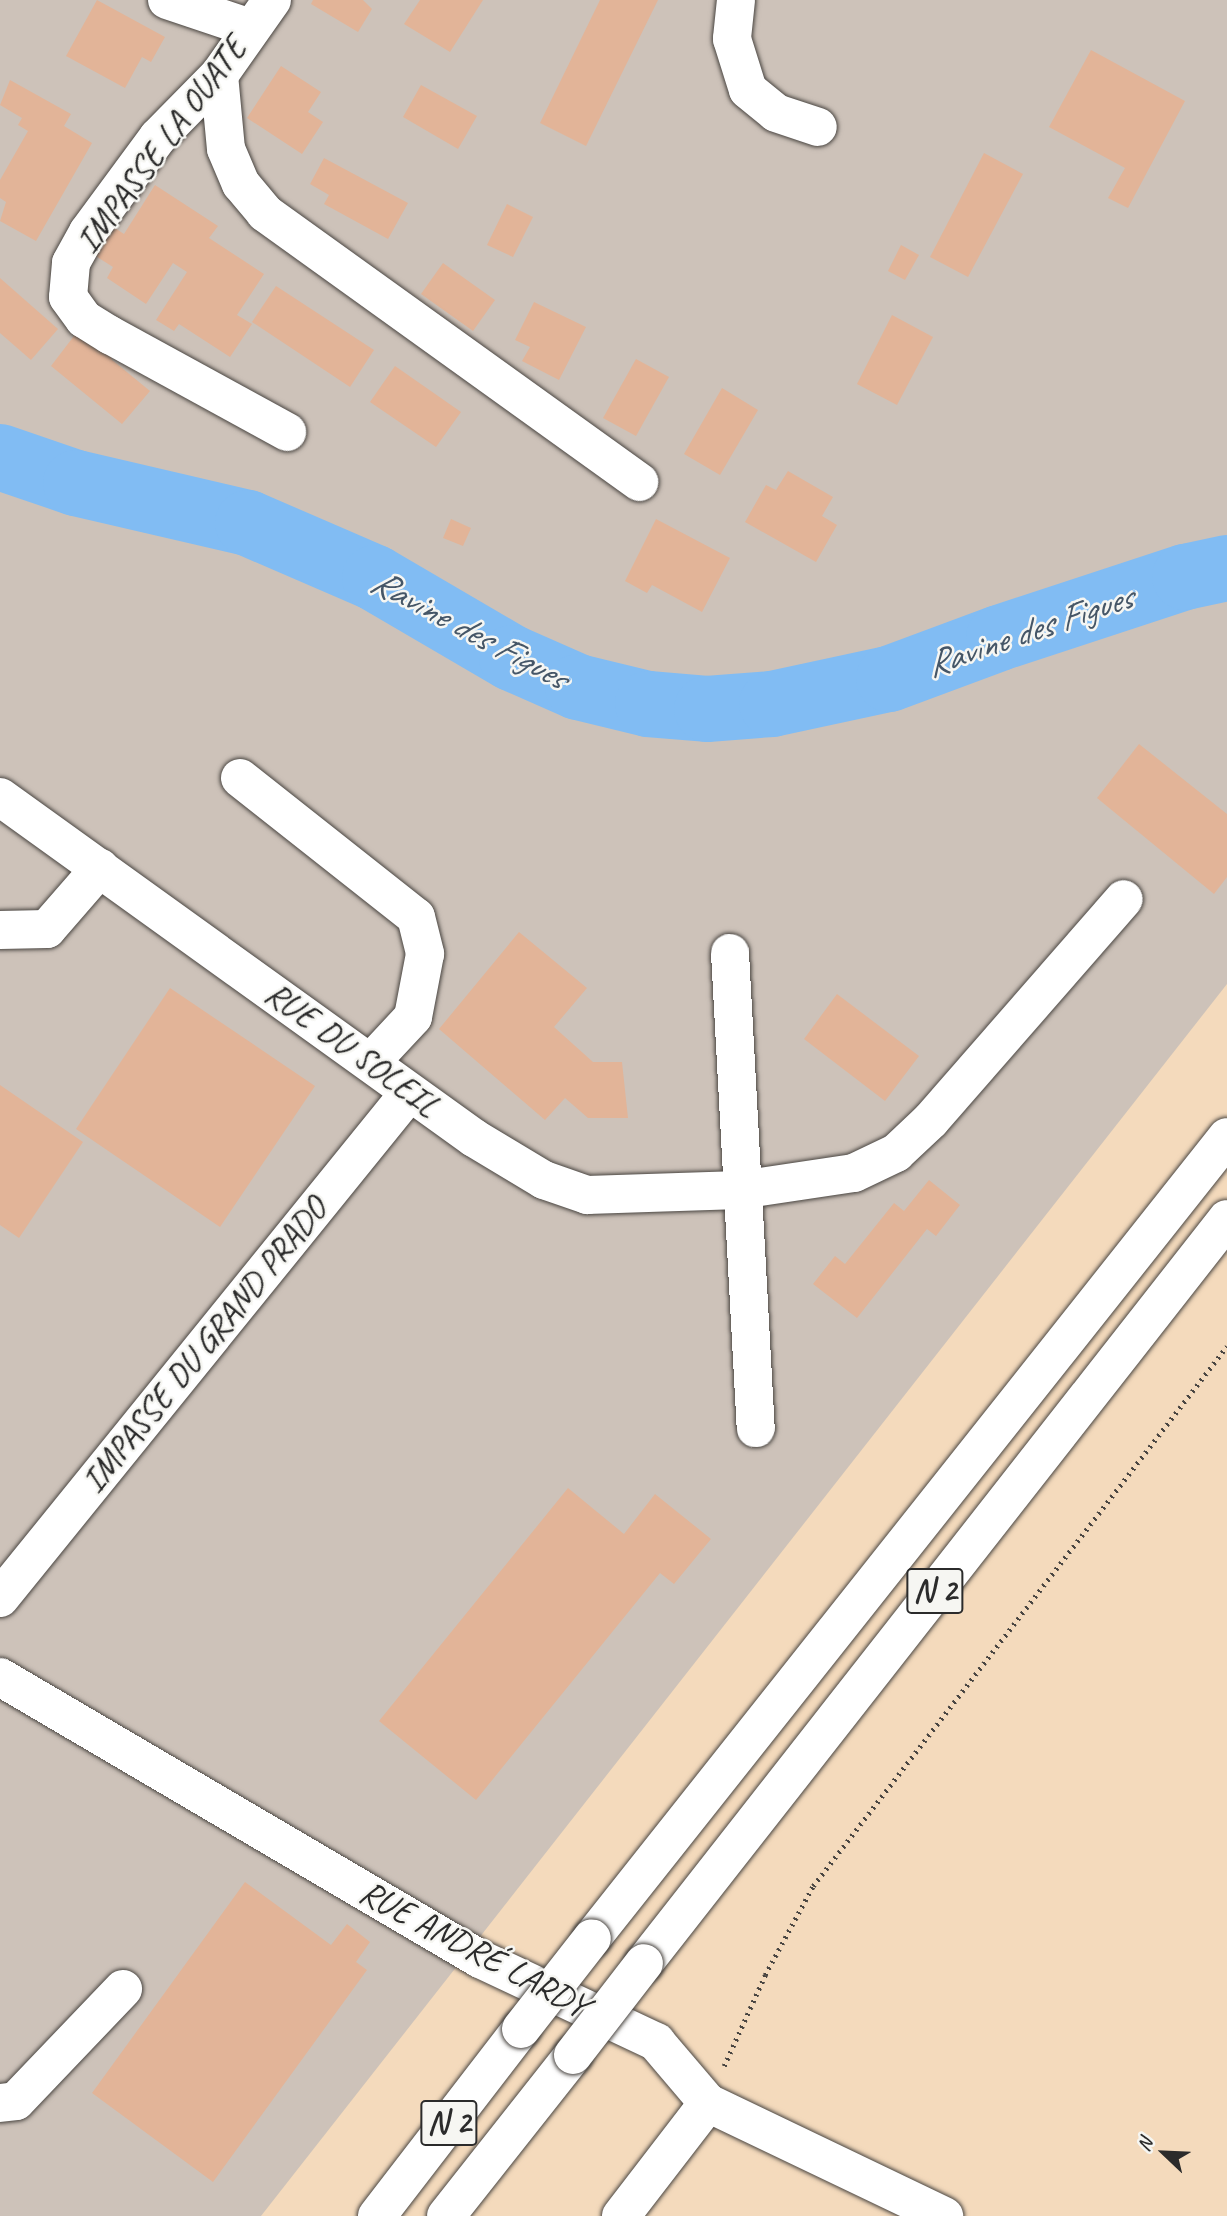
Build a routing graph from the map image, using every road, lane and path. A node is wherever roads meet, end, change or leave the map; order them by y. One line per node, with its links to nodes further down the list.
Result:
1 (167, 0): 3 (main road)
2 (736, 0): 5 (main road)
3 (261, 14): 4 (main road, IMPASSE LA OUATE)
4 (219, 75): 6 (main road, IMPASSE LA OUATE); 7 (main road)
5 (818, 127)
6 (287, 432)
7 (639, 482)
8 (240, 778): 14 (main road)
9 (0, 797): 10 (main road, RUE DU SOLEIL)
10 (100, 868): 12 (main road); 14 (main road, RUE DU SOLEIL)
11 (1124, 899): 17 (main road, RUE DU SOLEIL)
12 (0, 930)
13 (730, 953): 17 (main road)
14 (372, 1061): 15 (main road, RUE DU SOLEIL)
15 (409, 1093): 17 (main road, RUE DU SOLEIL); 21 (main road, IMPASSE DU GRAND PRADO)
16 (1227, 1137): 26 (main road, N 2, bridge)
17 (740, 1190): 20 (main road)
18 (1227, 1219): 27 (main road, N 2, bridge)
19 (1227, 1346): 25 (path)
20 (756, 1428)
21 (0, 1598)
22 (0, 1678): 25 (main road, RUE ANDRÉ LARDY)
23 (123, 1989): 24 (main road)
24 (0, 2103)
25 (708, 2103): 28 (main road); 29 (main road, RUE ANDRÉ LARDY)
26 (377, 2216)
27 (446, 2216)
28 (621, 2216)
29 (944, 2216)

